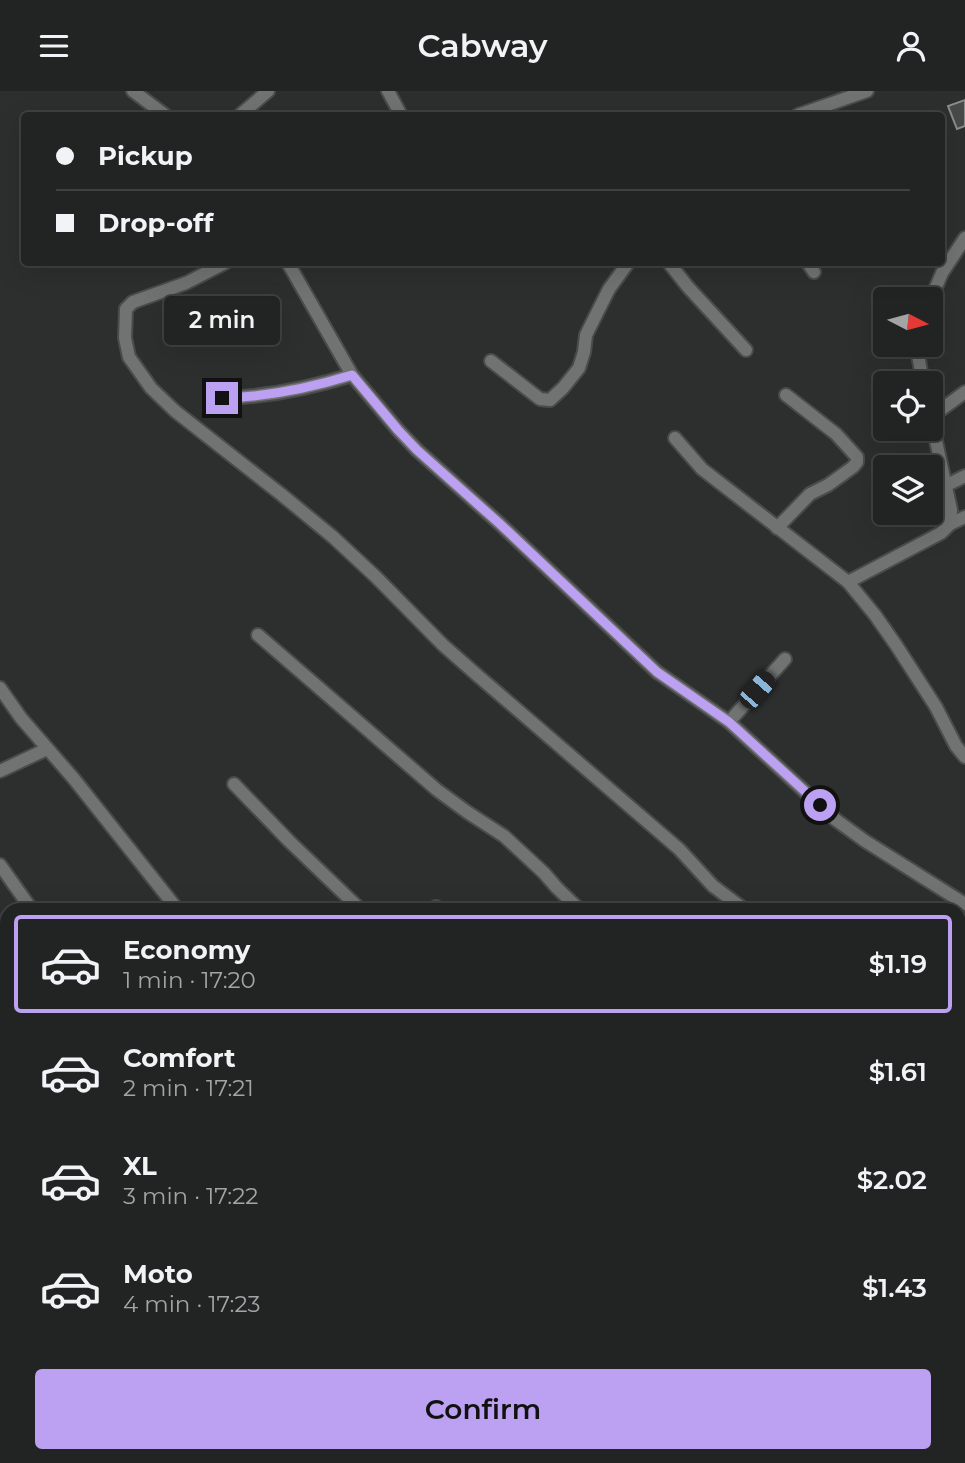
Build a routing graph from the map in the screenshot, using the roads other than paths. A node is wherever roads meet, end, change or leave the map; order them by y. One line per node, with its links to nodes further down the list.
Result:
1 (134, 91): 5 (street)
2 (268, 91): 6 (street)
3 (388, 91): 7 (street)
4 (867, 91): 8 (street)
5 (161, 112)
6 (244, 112)
7 (399, 112)
8 (807, 112)
9 (965, 238): 14 (street)
10 (219, 266): 43 (street)
11 (290, 266): 17 (street)
12 (626, 266): 16 (street)
13 (671, 266): 15 (street)
14 (936, 287)
15 (746, 350)
16 (491, 362)
17 (352, 375): 20 (street); 33 (street)
18 (965, 392): 21 (street)
19 (786, 395): 28 (street)
20 (222, 398)
21 (943, 408)
22 (675, 438): 28 (street)
23 (936, 441): 25 (street)
24 (965, 476): 25 (street)
25 (945, 486): 27 (street)
26 (965, 517): 27 (street)
27 (950, 524): 29 (street)
28 (777, 528): 29 (street)
29 (848, 582): 35 (street)
30 (258, 635): 42 (street)
31 (785, 659): 33 (street)
32 (0, 688): 34 (street)
33 (729, 722): 44 (street)
34 (47, 749): 36 (street); 40 (street)
35 (965, 757)
36 (0, 771)
37 (234, 784): 41 (street)
38 (0, 865): 39 (street)
39 (27, 903)
40 (172, 903)
41 (354, 903)
42 (572, 903)
43 (736, 903)
44 (963, 903)

